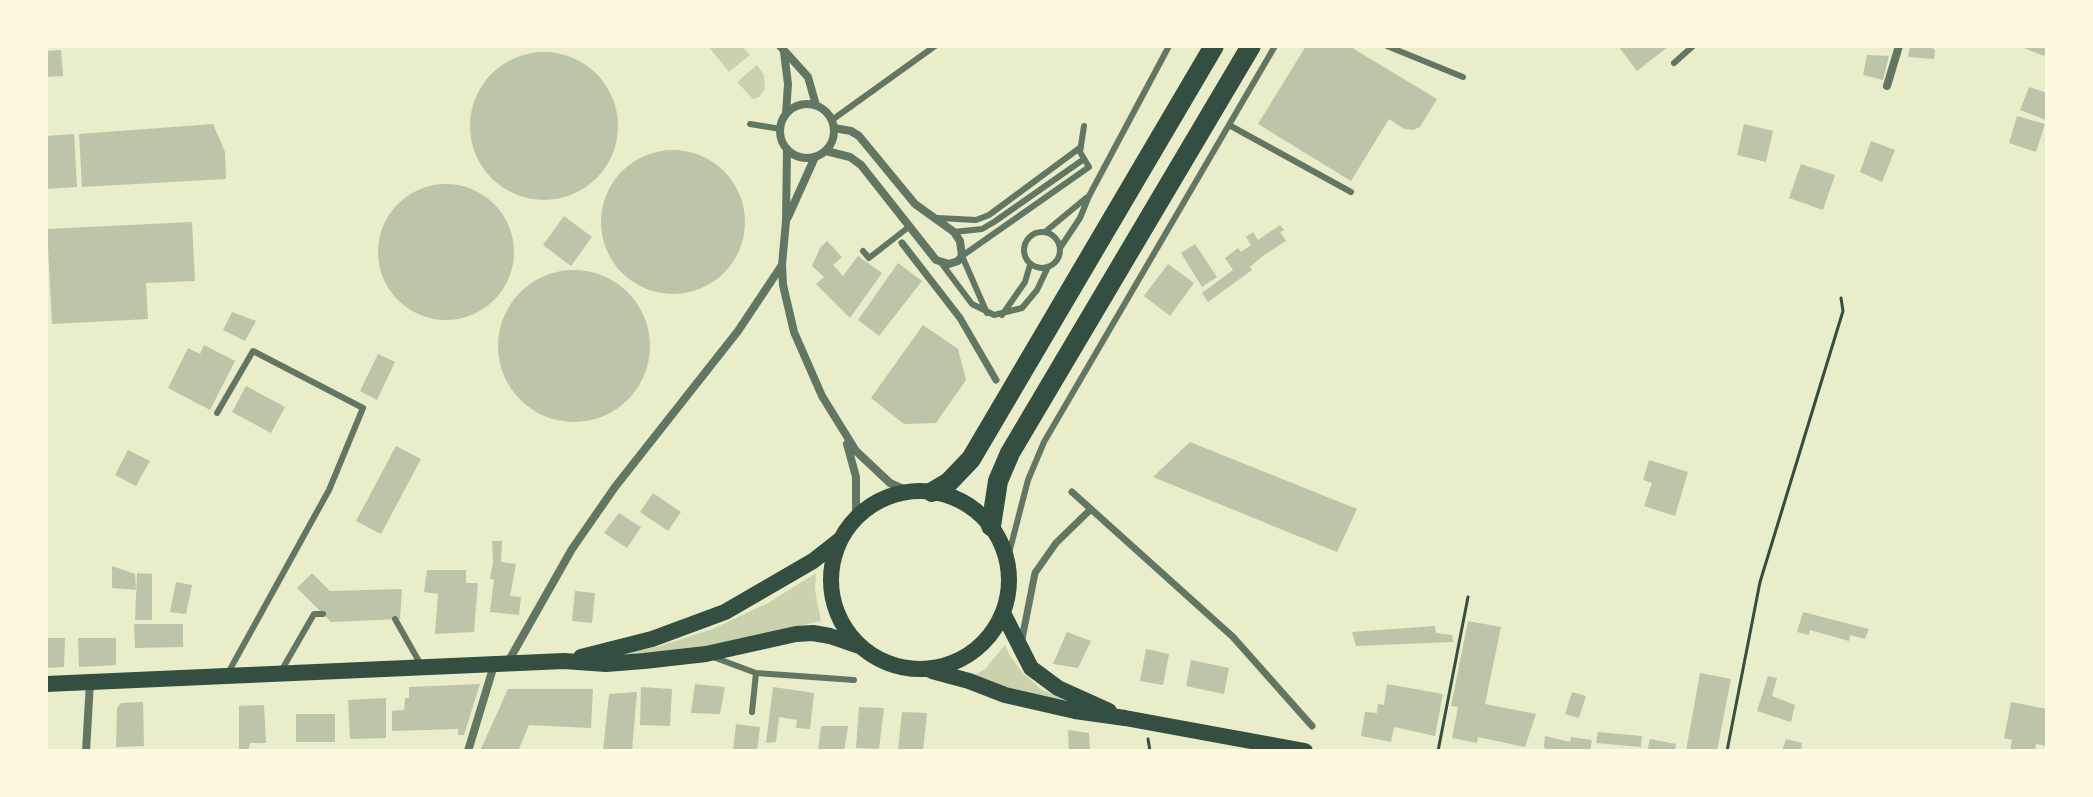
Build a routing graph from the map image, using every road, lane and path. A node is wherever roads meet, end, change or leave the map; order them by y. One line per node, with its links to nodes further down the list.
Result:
1 (935, 46): 16 (lane)
2 (1169, 46): 26 (lane)
3 (1214, 46): 46 (highway)
4 (1251, 46): 51 (highway)
5 (1275, 46): 17 (lane)
6 (1387, 46): 11 (lane)
7 (1693, 46): 10 (lane)
8 (1899, 46): 12 (street)
9 (782, 49): 13 (street); 14 (street)
10 (1674, 63)
11 (1463, 77)
12 (1887, 86)
13 (816, 105): 14 (street); 16 (street)
14 (786, 113): 19 (street)
15 (750, 124): 19 (lane)
16 (833, 124): 22 (street); 27 (street)
17 (1229, 125): 25 (lane); 53 (lane)
18 (1084, 126): 20 (lane)
19 (781, 129): 21 (street)
20 (1081, 147): 24 (lane); 27 (lane)
21 (787, 149): 23 (street); 28 (street)
22 (826, 151): 23 (street); 29 (street)
23 (815, 157): 28 (street)
24 (1084, 159): 30 (lane); 35 (lane)
25 (1351, 192)
26 (1089, 196): 31 (lane); 33 (lane)
27 (938, 218): 30 (street)
28 (786, 221): 37 (street)
29 (910, 226): 34 (lane); 36 (street)
30 (954, 232): 35 (street)
31 (1045, 232): 33 (lane); 38 (lane)
32 (902, 243): 43 (street)
33 (1060, 248): 39 (lane)
34 (863, 251)
35 (962, 256): 36 (street); 41 (lane)
36 (942, 264): 41 (lane)
37 (782, 265): 45 (street); 62 (street)
38 (1030, 265): 39 (lane); 42 (lane)
39 (1048, 267): 42 (lane)
40 (1841, 298): 78 (path)
41 (987, 313): 42 (lane)
42 (1002, 315)
43 (996, 380)
44 (217, 413): 67 (lane)
45 (845, 435): 47 (street); 50 (street)
46 (941, 487): 47 (main road); 51 (main road)
47 (910, 492): 50 (main road)
48 (1072, 492): 49 (street)
49 (1091, 509): 59 (street); 73 (street)
50 (856, 515): 52 (main road)
51 (992, 516): 53 (main road)
52 (842, 538): 58 (main road); 61 (main road)
53 (1007, 561): 56 (main road)
54 (1468, 597): 77 (path)
55 (323, 614): 66 (lane)
56 (1004, 615): 59 (main road); 64 (main road)
57 (395, 619): 63 (lane)
58 (859, 646): 60 (main road); 64 (main road)
59 (1020, 650): 72 (main road)
60 (706, 654): 61 (main road); 65 (lane)
61 (564, 661): 62 (main road)
62 (501, 664): 63 (main road); 75 (street)
63 (423, 668): 66 (main road)
64 (926, 670): 72 (main road)
65 (756, 673): 68 (lane); 71 (lane)
66 (279, 674): 67 (main road)
67 (227, 676): 69 (main road)
68 (854, 680)
69 (90, 682): 70 (main road); 74 (street)
70 (46, 684)
71 (752, 712)
72 (1125, 718): 76 (main road)
73 (1312, 726)
74 (86, 751)
75 (468, 751)
76 (1305, 751)
77 (1438, 751)
78 (1727, 751)

